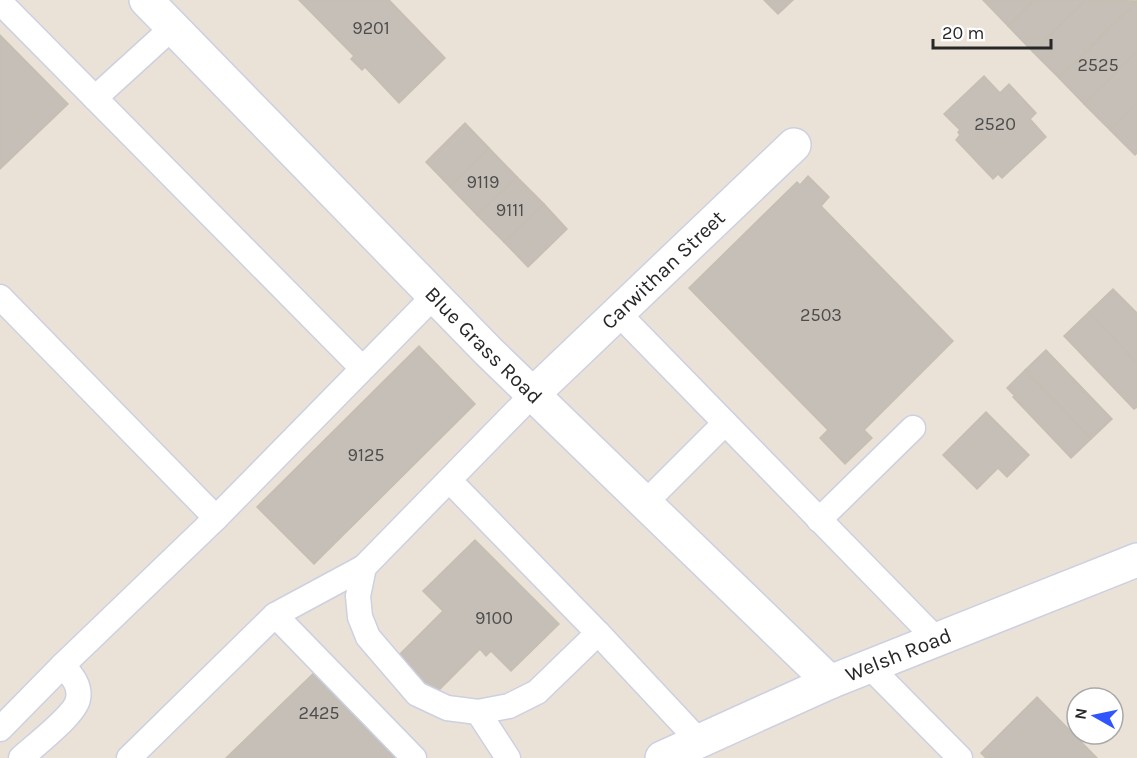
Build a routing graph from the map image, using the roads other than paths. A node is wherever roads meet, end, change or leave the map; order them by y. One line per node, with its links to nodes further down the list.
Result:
1 (146, 0): 3 (street, Blue Grass Road)
2 (0, 2): 4 (lane)
3 (173, 27): 4 (lane); 6 (street, Blue Grass Road)
4 (95, 98): 9 (lane)
5 (794, 145): 8 (street, Carwithan Street)
6 (434, 296): 9 (lane); 10 (street, Blue Grass Road)
7 (0, 297): 15 (lane)
8 (618, 313): 10 (street, Carwithan Street); 11 (lane)
9 (362, 368): 15 (lane)
10 (533, 394): 13 (lane); 14 (street, Blue Grass Road)
11 (725, 423): 14 (lane); 16 (lane)
12 (913, 428): 16 (lane)
13 (449, 480): 18 (lane); 20 (lane)
14 (645, 503): 24 (street, Blue Grass Road)
15 (216, 518): 22 (lane)
16 (819, 520): 21 (lane)
17 (1137, 560): 21 (street, Welsh Road)
18 (364, 567): 19 (lane); 25 (lane)
19 (275, 615): 29 (lane); 30 (lane)
20 (598, 633): 25 (lane); 27 (lane)
21 (937, 640): 23 (street, Welsh Road)
22 (63, 666): 26 (lane); 28 (lane)
23 (870, 667): 24 (street, Welsh Road); 33 (lane)
24 (830, 682): 27 (street, Welsh Road)
25 (478, 712): 31 (lane)
26 (0, 729)
27 (699, 741): 32 (street, Welsh Road)
28 (21, 758)
29 (129, 758)
30 (414, 758)
31 (508, 758)
32 (662, 758)
33 (960, 758)

